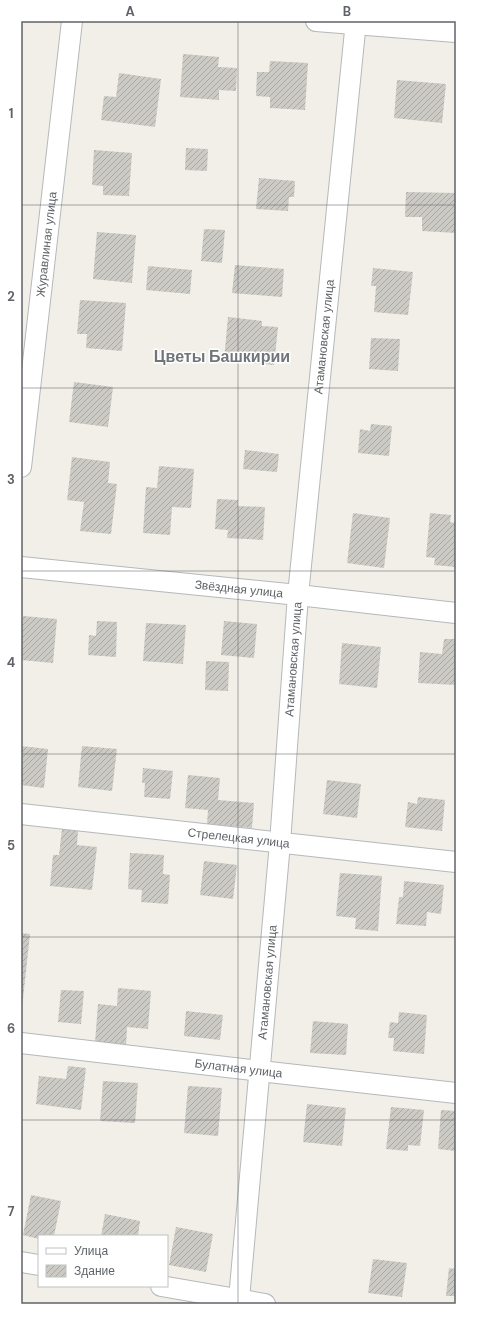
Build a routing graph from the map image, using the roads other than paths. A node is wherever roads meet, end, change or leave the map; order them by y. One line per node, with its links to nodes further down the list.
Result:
1 (72, 21): 5 (street, Журавлиная улица)
2 (316, 21): 3 (street)
3 (355, 22): 4 (street); 7 (street, Атамановская улица)
4 (456, 32)
5 (21, 467)
6 (21, 567): 7 (street, Звёздная улица)
7 (298, 595): 8 (street, Звёздная улица); 10 (street, Атамановская улица)
8 (456, 613)
9 (21, 814): 10 (street, Стрелецкая улица)
10 (280, 843): 11 (street, Стрелецкая улица); 13 (street, Атамановская улица)
11 (456, 862)
12 (21, 1043): 13 (street, Булатная улица)
13 (260, 1071): 14 (street, Булатная улица); 18 (street, Атамановская улица)
14 (456, 1093)
15 (21, 1262): 16 (street)
16 (38, 1266)
17 (167, 1287): 18 (street)
18 (239, 1299): 19 (street)
19 (265, 1304)

